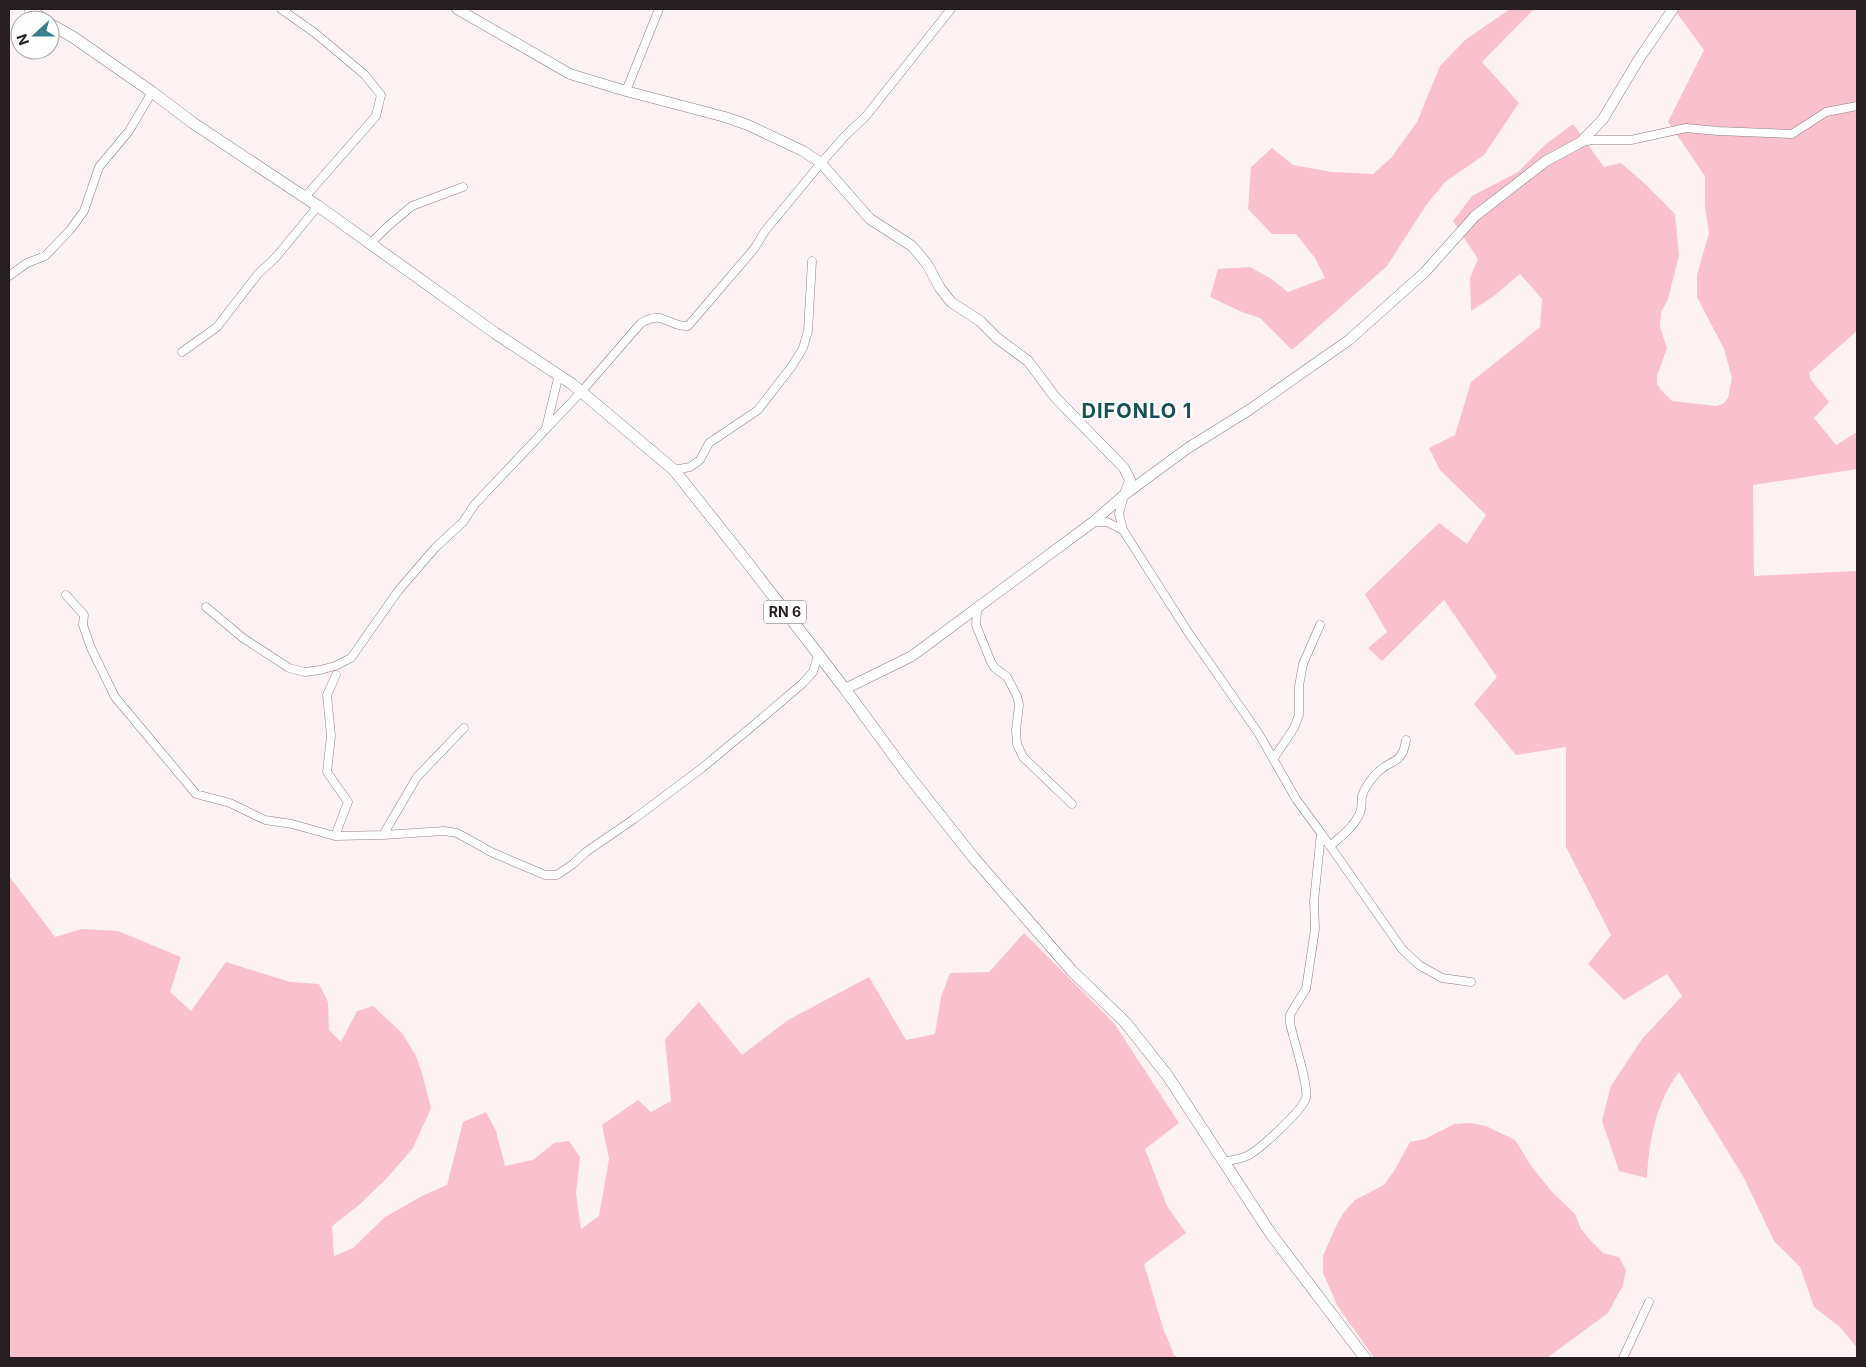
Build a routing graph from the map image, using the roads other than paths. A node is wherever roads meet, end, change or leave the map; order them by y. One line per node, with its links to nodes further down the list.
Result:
1 (281, 9): 13 (street)
2 (457, 9): 7 (street)
3 (659, 9): 7 (street)
4 (952, 9): 11 (street)
5 (1672, 9): 10 (street)
6 (60, 30): 8 (main road, RN 6)
7 (626, 91): 11 (street)
8 (152, 92): 13 (main road, RN 6); 17 (street)
9 (1857, 106): 10 (street)
10 (1582, 142): 23 (street)
11 (821, 163): 20 (street); 23 (street)
12 (463, 187): 15 (street)
13 (305, 197): 14 (main road, RN 6)
14 (318, 206): 15 (main road, RN 6); 18 (street)
15 (370, 244): 19 (main road, RN 6)
16 (812, 260): 22 (street)
17 (9, 276)
18 (182, 352)
19 (559, 374): 20 (main road, RN 6); 21 (street)
20 (582, 391): 21 (street); 22 (main road, RN 6)
21 (545, 430): 28 (street)
22 (674, 470): 30 (main road, RN 6)
23 (1124, 495): 24 (street); 25 (street)
24 (1093, 522): 25 (street); 27 (street)
25 (1123, 530): 35 (street)
26 (66, 595): 39 (street)
27 (980, 605): 32 (street); 36 (street)
28 (206, 607)
29 (1320, 625): 35 (street)
30 (818, 656): 32 (main road, RN 6); 38 (street)
31 (336, 675): 39 (street)
32 (845, 689): 42 (main road, RN 6)
33 (464, 728): 38 (street)
34 (1406, 740): 40 (street)
35 (1274, 758): 37 (street)
36 (1072, 804)
37 (1321, 833): 40 (street); 42 (street)
38 (383, 835): 39 (street)
39 (336, 836)
40 (1330, 846): 41 (street)
41 (1471, 982)
42 (1223, 1162): 44 (main road, RN 6)
43 (1649, 1302): 45 (street)
44 (1365, 1358)
45 (1624, 1358)

